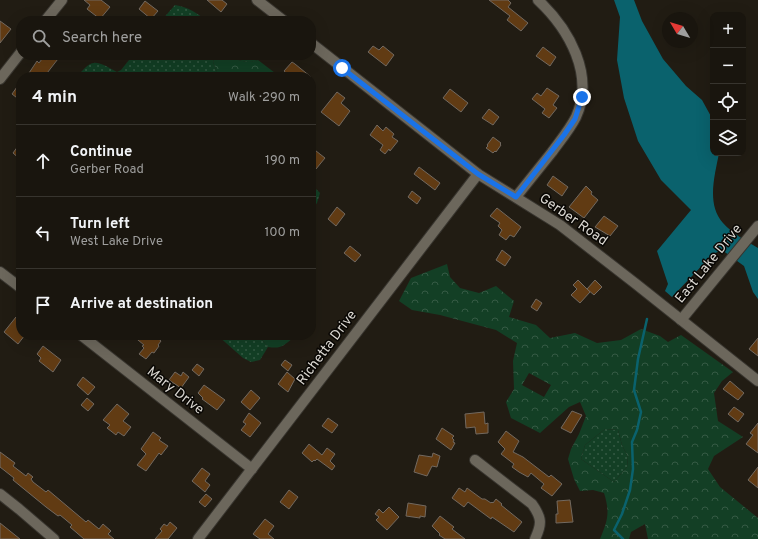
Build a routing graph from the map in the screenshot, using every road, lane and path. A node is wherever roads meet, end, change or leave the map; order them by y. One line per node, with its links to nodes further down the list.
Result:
1 (62, 0): 4 (street)
2 (257, 0): 5 (street)
3 (538, 0): 10 (street)
4 (49, 16)
5 (278, 16)
6 (316, 47): 9 (street, Gerber Road)
7 (16, 58): 8 (street)
8 (0, 79)
9 (478, 174): 10 (street, Gerber Road); 18 (street, Richetta Drive)
10 (516, 197): 14 (street, Gerber Road)
11 (758, 226): 14 (street, East Lake Drive)
12 (0, 272): 13 (street)
13 (16, 284)
14 (681, 320): 16 (street, Gerber Road)
15 (87, 340): 18 (street, Mary Drive)
16 (758, 381)
17 (475, 460): 22 (street)
18 (252, 469): 21 (street, Richetta Drive)
19 (0, 494): 20 (street)
20 (54, 539)
21 (198, 539)
22 (535, 539)

